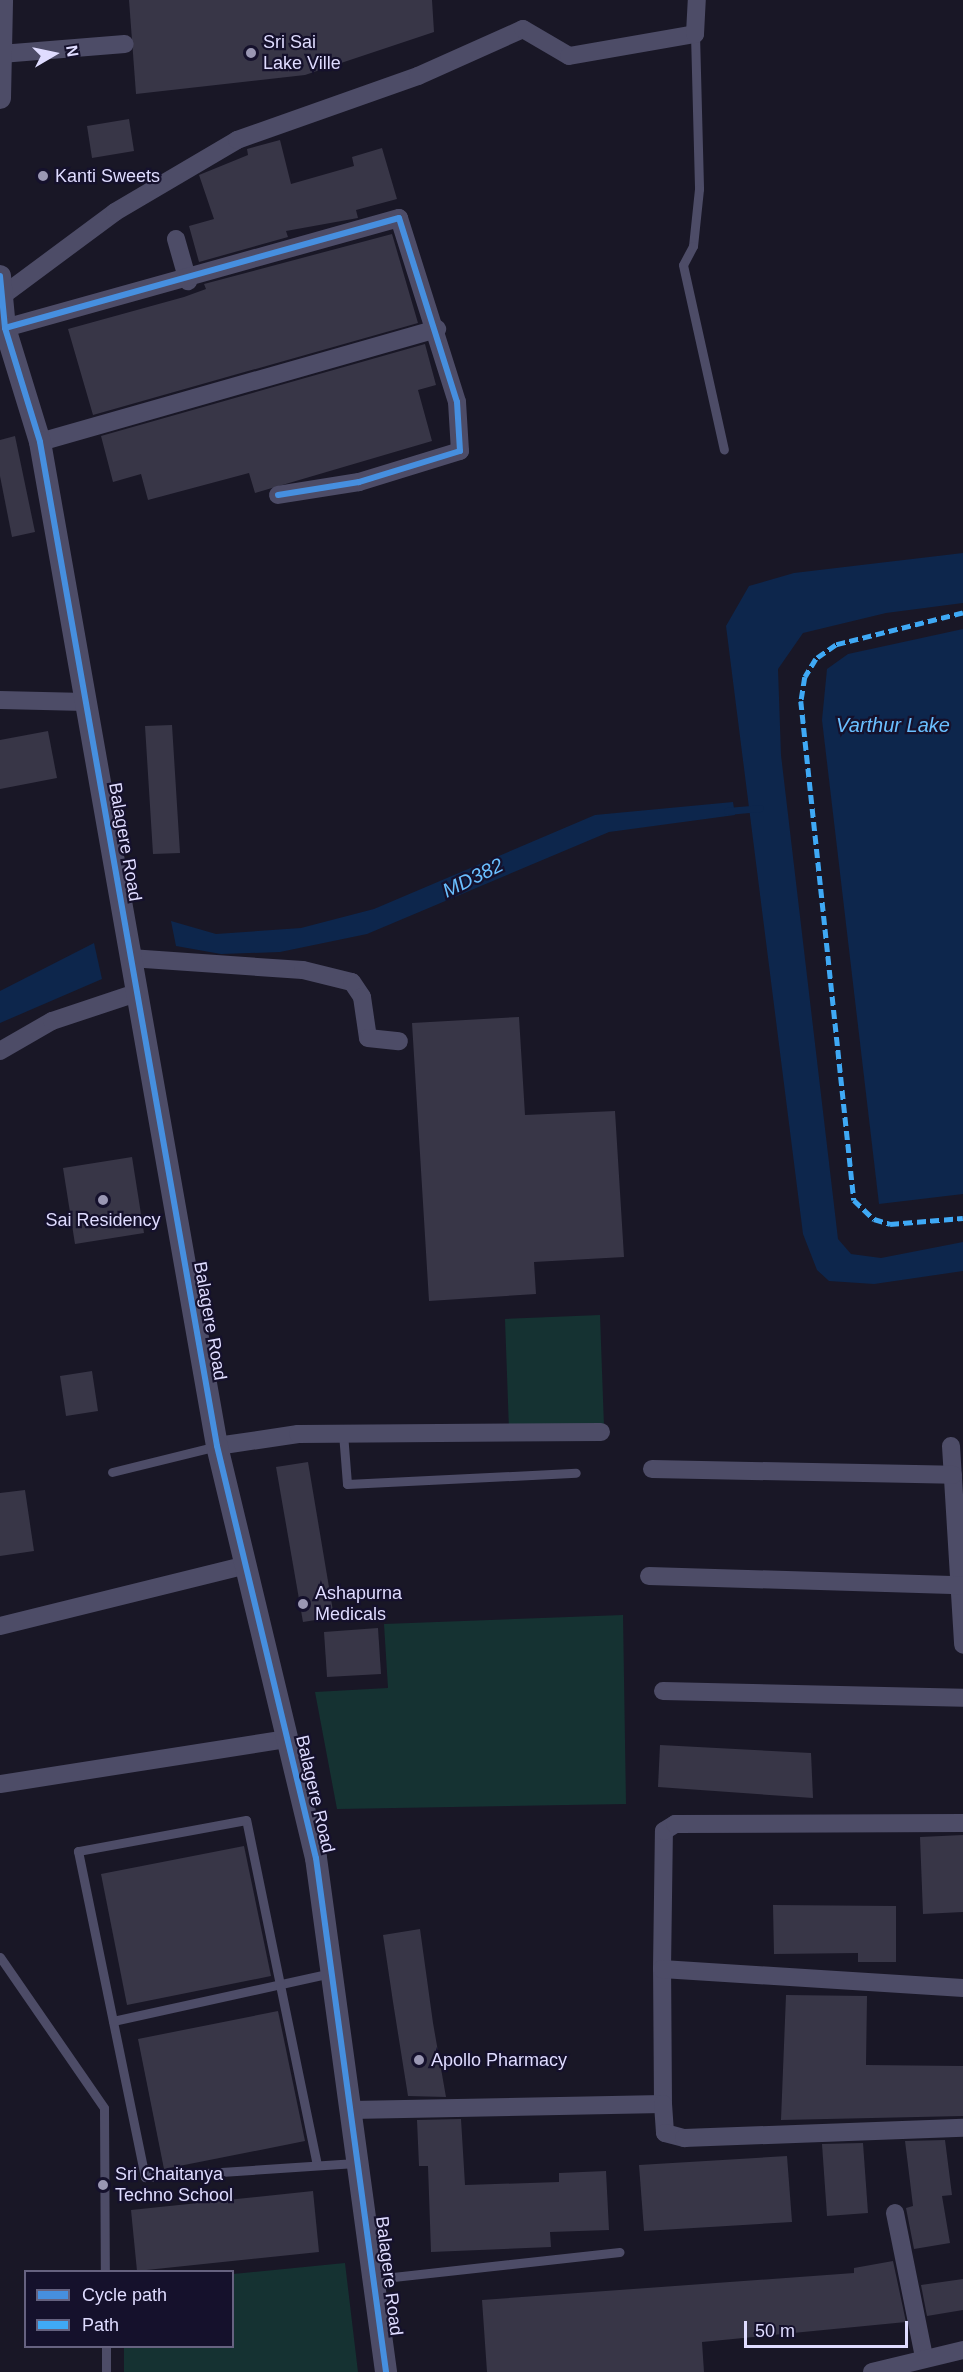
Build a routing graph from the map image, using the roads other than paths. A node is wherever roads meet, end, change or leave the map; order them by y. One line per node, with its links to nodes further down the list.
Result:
1 (697, 0): 3 (street)
2 (1, 9): 5 (street)
3 (695, 34): 9 (street); 13 (lane)
4 (125, 44): 5 (street)
5 (1, 54): 6 (street)
6 (0, 98)
7 (176, 239): 8 (street)
8 (188, 281): 10 (street); 11 (street)
9 (1, 286): 10 (street, Balagere Road)
10 (5, 328): 12 (street, Balagere Road)
11 (437, 328): 12 (street); 14 (street)
12 (40, 442): 16 (street, Balagere Road)
13 (724, 450)
14 (278, 495)
15 (0, 700): 16 (street)
16 (86, 702): 17 (street, Balagere Road)
17 (130, 958): 18 (street, Balagere Road); 19 (street)
18 (136, 993): 20 (street); 23 (street, Balagere Road)
19 (399, 1041)
20 (0, 1051)
21 (601, 1432): 22 (street)
22 (343, 1433): 23 (street); 27 (lane)
23 (217, 1446): 26 (lane); 29 (street, Balagere Road)
24 (951, 1446): 28 (street)
25 (652, 1469): 28 (street)
26 (112, 1472)
27 (576, 1473)
28 (953, 1475): 31 (street)
29 (243, 1566): 32 (street); 36 (street, Balagere Road)
30 (649, 1576): 31 (street)
31 (960, 1585): 33 (street)
32 (0, 1626)
33 (963, 1645)
34 (663, 1691): 35 (street)
35 (963, 1698)
36 (286, 1739): 37 (street); 41 (street, Balagere Road)
37 (0, 1784)
38 (963, 1823): 40 (street)
39 (0, 1957): 52 (lane)
40 (662, 1969): 43 (street); 45 (street)
41 (332, 1972): 42 (lane); 46 (street, Balagere Road)
42 (279, 1986): 44 (lane); 44 (lane); 49 (lane)
43 (963, 1988)
44 (113, 2020): 49 (lane)
45 (663, 2104): 46 (street); 47 (street)
46 (351, 2110): 48 (street, Balagere Road)
47 (963, 2128)
48 (358, 2162): 49 (lane); 53 (street, Balagere Road)
49 (316, 2165)
50 (895, 2212): 56 (street)
51 (620, 2253): 53 (lane)
52 (105, 2270)
53 (375, 2279): 58 (street, Balagere Road)
54 (106, 2348): 57 (lane)
55 (963, 2350): 56 (street)
56 (924, 2357): 59 (street)
57 (106, 2372)
58 (386, 2372)
59 (872, 2372)

